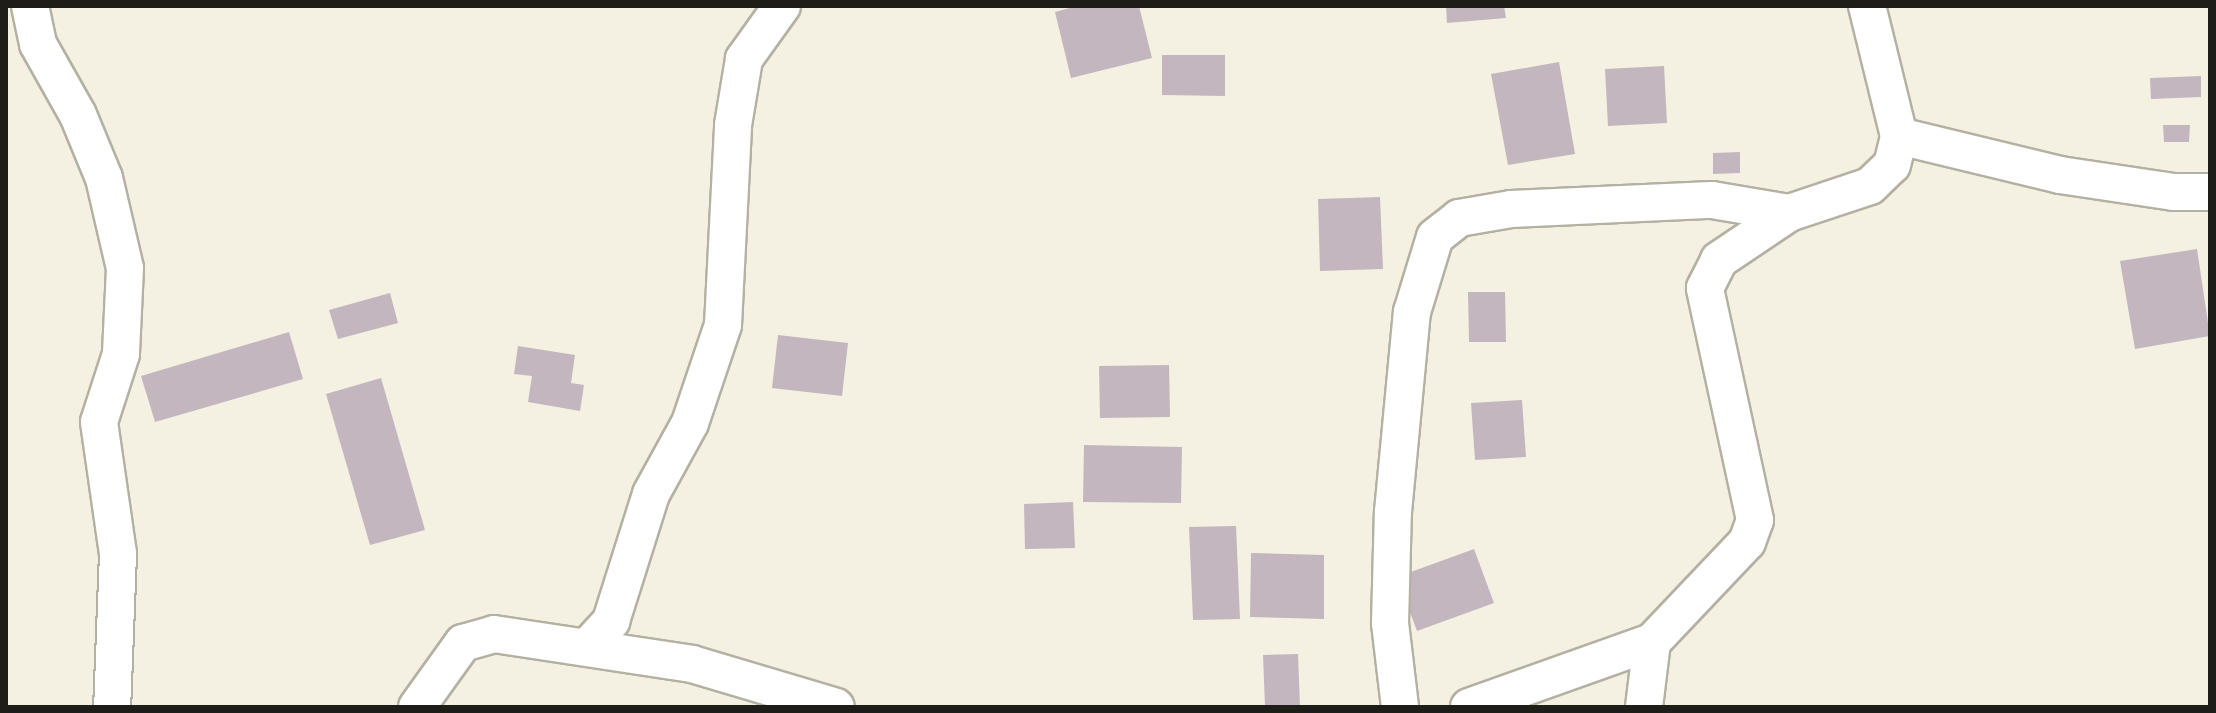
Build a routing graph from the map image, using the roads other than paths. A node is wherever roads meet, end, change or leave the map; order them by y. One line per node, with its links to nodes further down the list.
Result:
1 (30, 6): 9 (street)
2 (782, 6): 8 (street)
3 (1867, 6): 4 (street)
4 (1899, 136): 5 (street); 6 (street)
5 (2210, 192)
6 (1789, 213): 7 (street); 12 (street)
7 (1652, 642): 13 (street); 14 (street)
8 (589, 645): 10 (street); 11 (street)
9 (112, 707)
10 (417, 707)
11 (836, 707)
12 (1400, 707)
13 (1469, 707)
14 (1644, 707)

